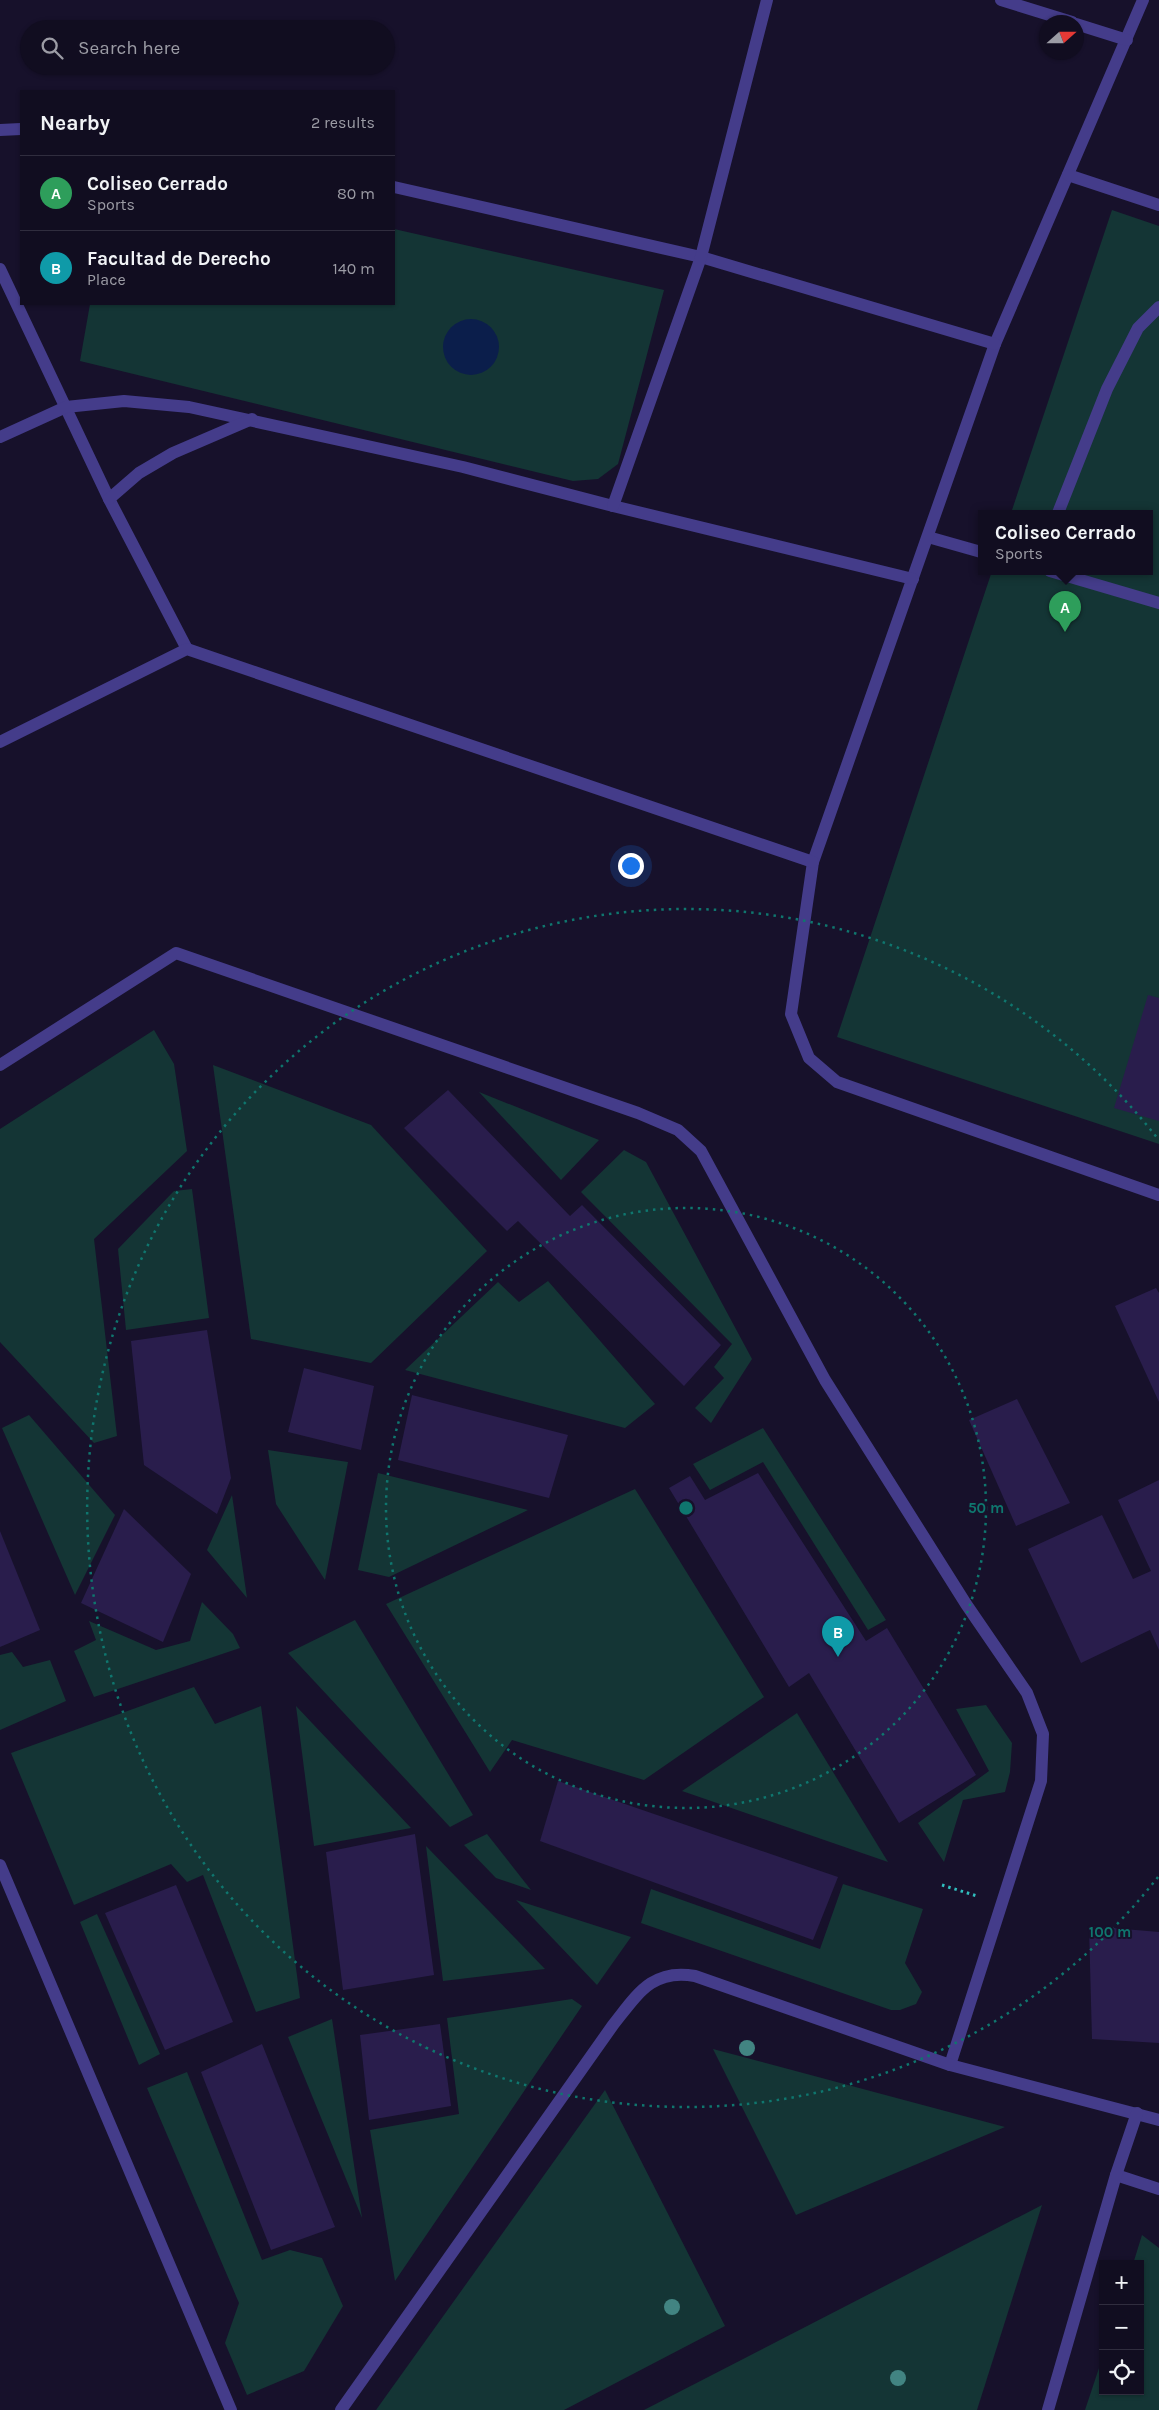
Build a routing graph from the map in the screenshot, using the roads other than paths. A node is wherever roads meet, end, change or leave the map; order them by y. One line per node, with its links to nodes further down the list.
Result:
1 (767, 0): 12 (street)
2 (1001, 0): 4 (street)
3 (1143, 0): 6 (street)
4 (1049, 15)
5 (1084, 27): 6 (street)
6 (1127, 40): 9 (street)
7 (20, 129): 8 (street)
8 (0, 130)
9 (1068, 175): 11 (street); 15 (street)
10 (395, 187): 12 (street)
11 (1159, 205)
12 (701, 257): 15 (street); 20 (street)
13 (0, 269): 16 (street)
14 (1159, 307): 21 (street)
15 (995, 344): 22 (street)
16 (66, 407): 17 (street); 18 (street); 19 (street)
17 (252, 419): 19 (street); 20 (street)
18 (0, 438)
19 (109, 498): 27 (street)
20 (613, 506): 25 (street)
21 (1059, 510)
22 (928, 537): 23 (street); 25 (street)
23 (978, 551)
24 (1064, 575): 26 (street)
25 (913, 579): 29 (street)
26 (1159, 603)
27 (186, 649): 28 (street); 29 (street)
28 (0, 742)
29 (813, 862): 31 (street)
30 (0, 1066): 33 (street)
31 (1159, 1195)
32 (0, 1865): 38 (street)
33 (950, 2065): 34 (street); 39 (street)
34 (1137, 2113): 35 (street); 36 (street)
35 (1159, 2120)
36 (1116, 2175): 37 (street); 40 (street)
37 (1159, 2189)
38 (231, 2410)
39 (341, 2410)
40 (1048, 2410)

